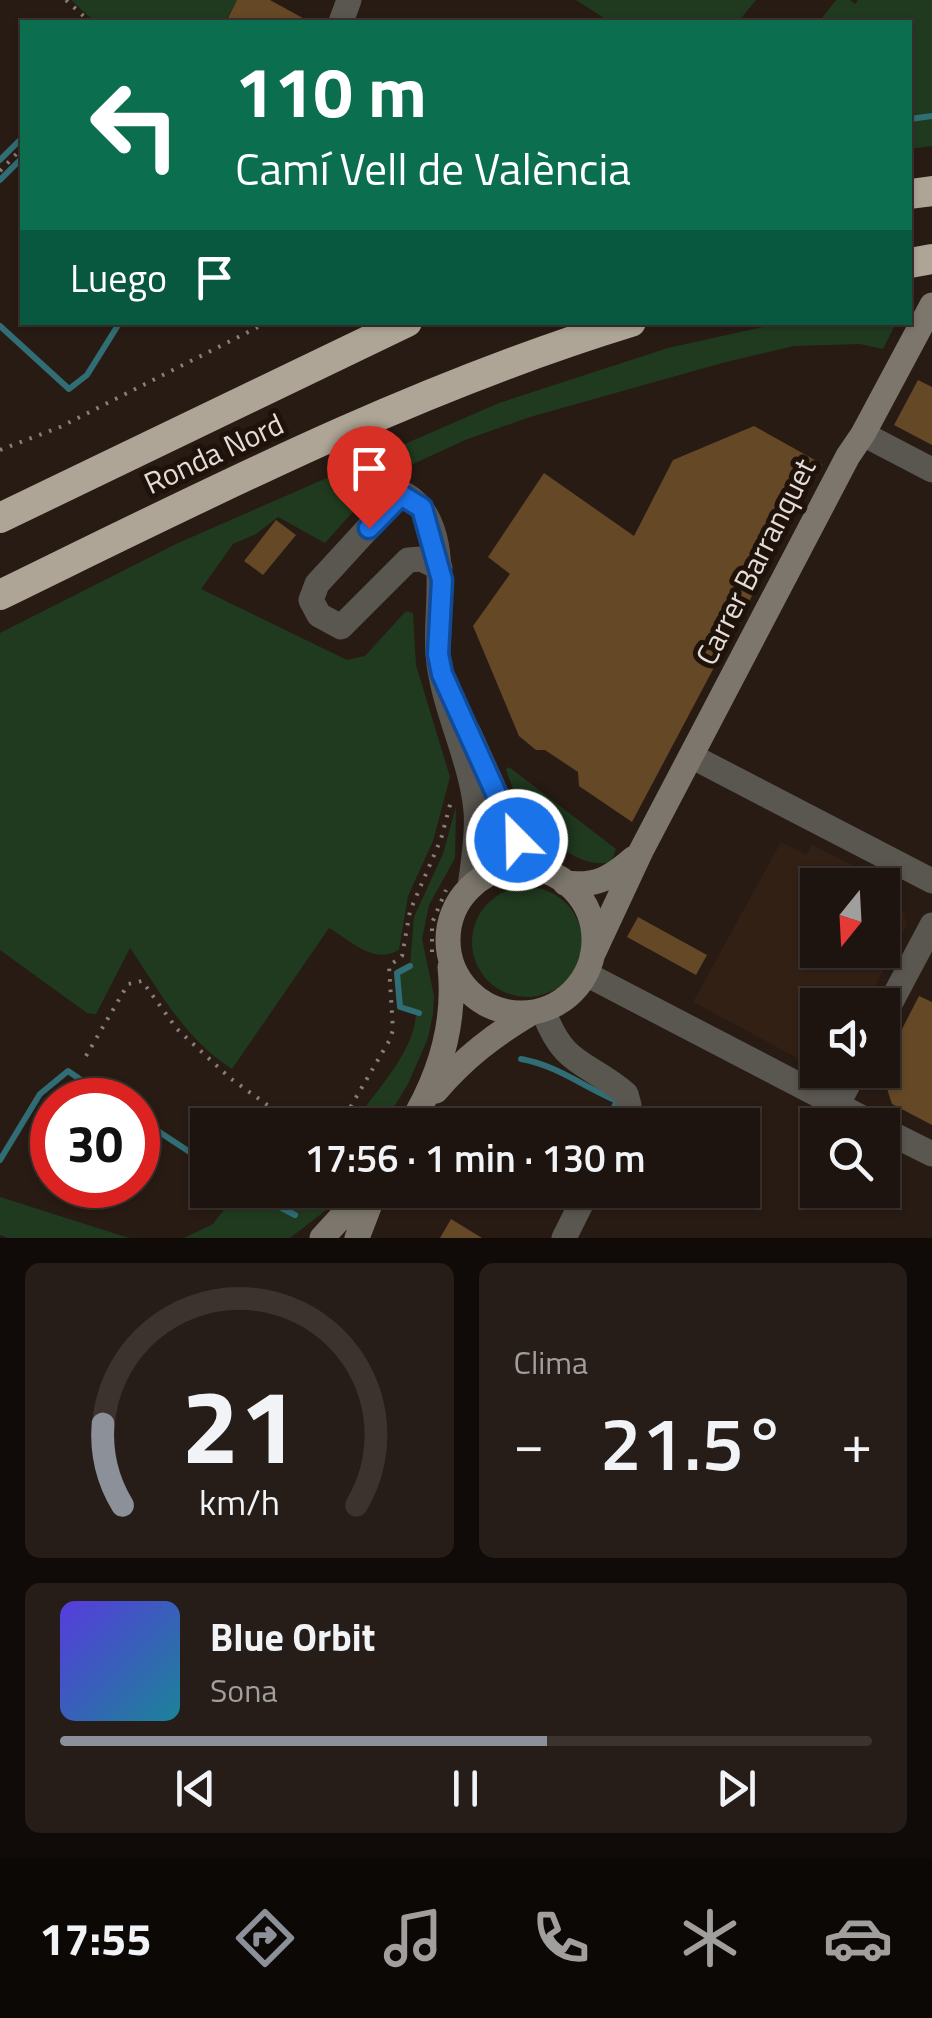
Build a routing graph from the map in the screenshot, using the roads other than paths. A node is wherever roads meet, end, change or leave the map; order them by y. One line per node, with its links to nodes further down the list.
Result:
1 (932, 305): 4 (street, Carrer Barranquet)
2 (401, 325): 6 (highway, Ronda Nord)
3 (622, 325): 8 (highway, Ronda Nord)
4 (863, 434): 5 (street); 10 (street, Carrer Barranquet)
5 (932, 470)
6 (0, 518)
7 (440, 568): 7 (street); 9 (street)
8 (0, 595)
9 (442, 674): 12 (street); 15 (street)
10 (693, 756): 11 (street, Carrer Barranquet); 13 (street)
11 (641, 851): 14 (street); 18 (street, Carrer Barranquet)
12 (534, 869): 14 (street); 15 (street)
13 (932, 882)
14 (565, 883): 18 (street)
15 (461, 885): 17 (street)
16 (932, 925): 19 (street)
17 (442, 961): 20 (street); 23 (street)
18 (589, 965): 20 (street); 22 (street)
19 (898, 988)
20 (537, 1011): 24 (street); 25 (street)
21 (846, 1088): 22 (street)
22 (837, 1105): 26 (street)
23 (419, 1108)
24 (423, 1108)
25 (628, 1108)
26 (843, 1108)
27 (900, 1137): 28 (street)
28 (932, 1154)
29 (350, 1208): 32 (street)
30 (369, 1208): 33 (street)
31 (579, 1208): 34 (street)
32 (322, 1238)
33 (357, 1238)
34 (564, 1238)

